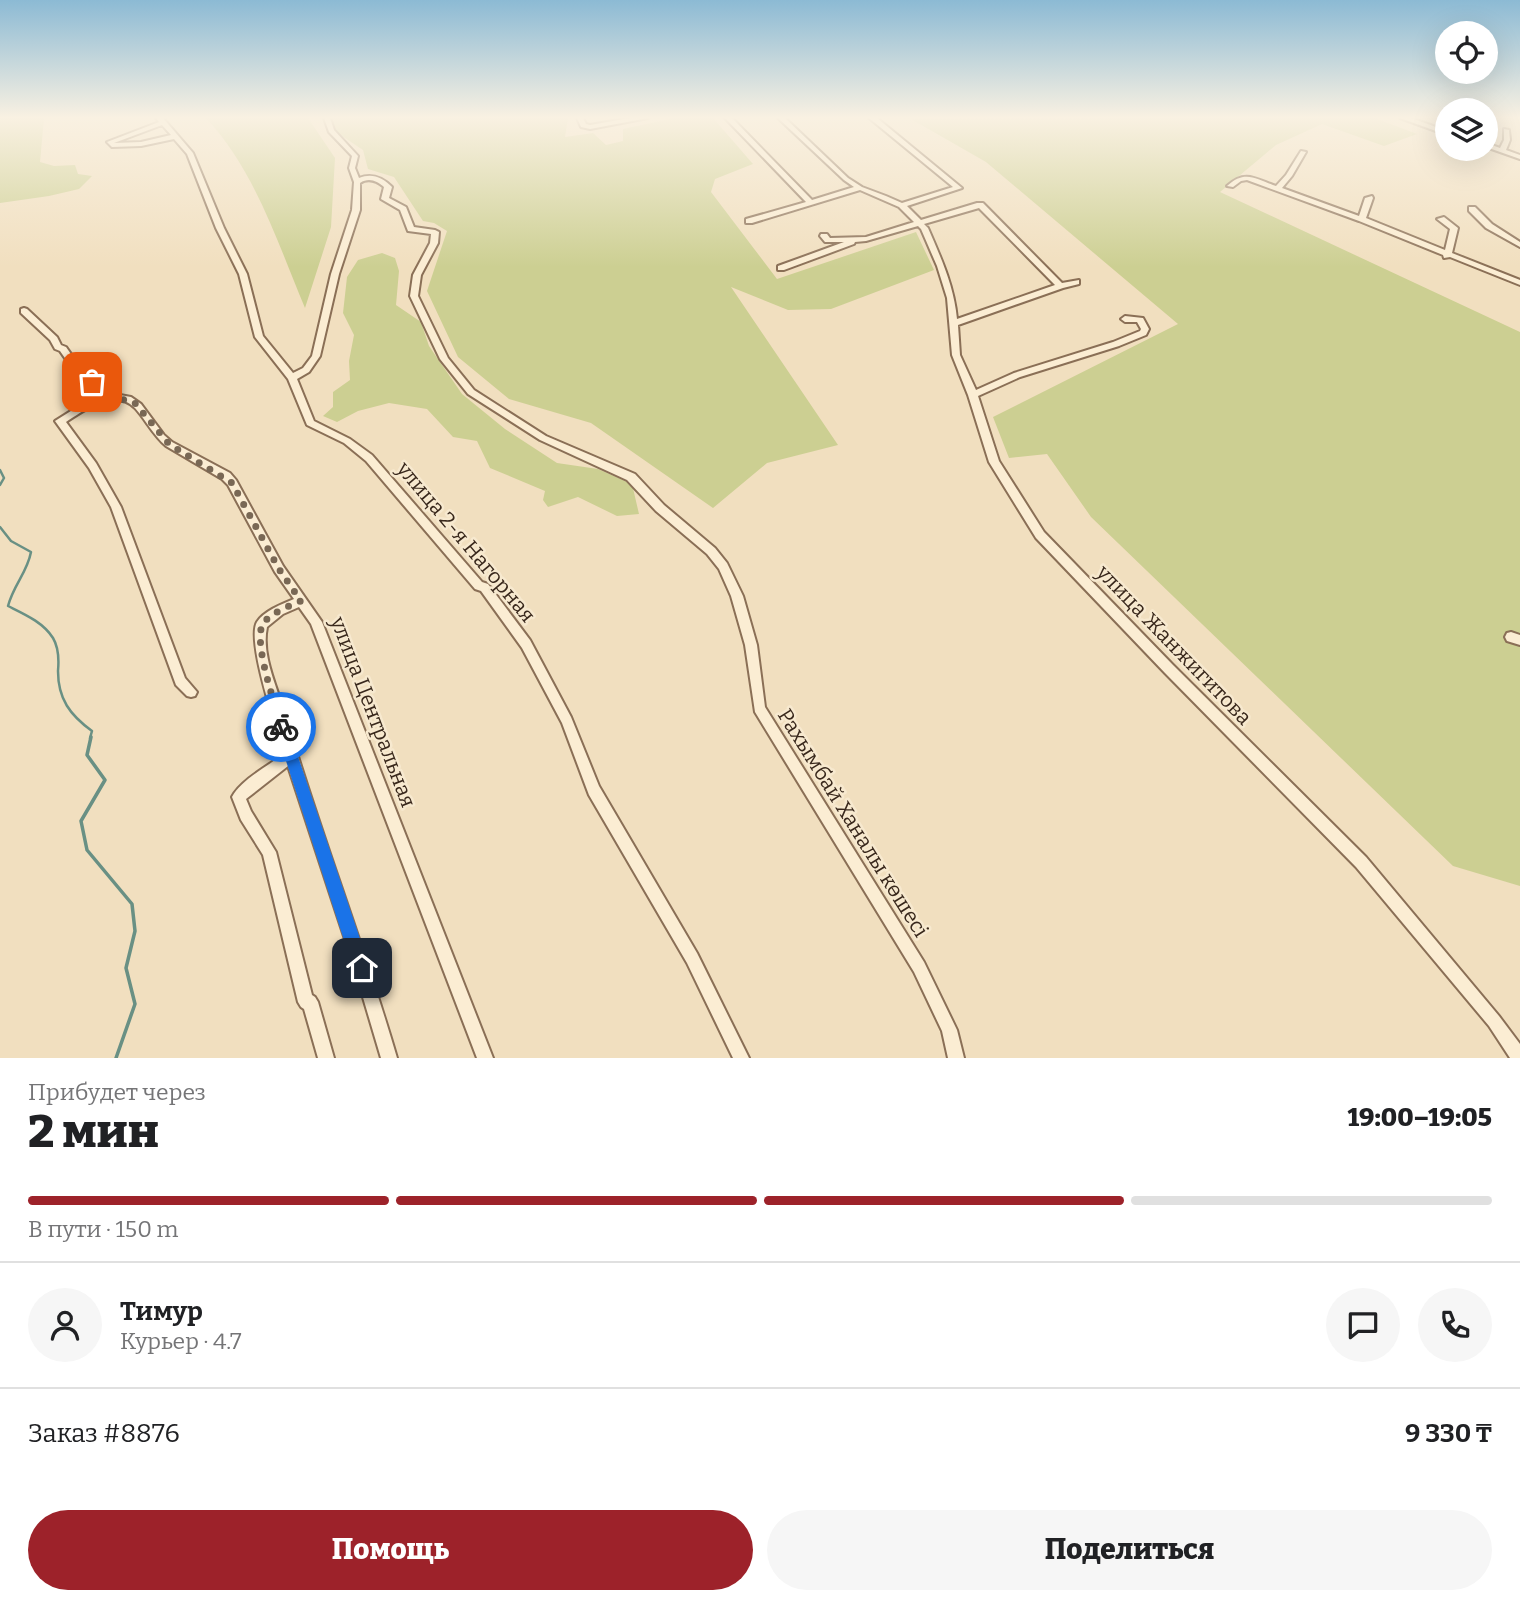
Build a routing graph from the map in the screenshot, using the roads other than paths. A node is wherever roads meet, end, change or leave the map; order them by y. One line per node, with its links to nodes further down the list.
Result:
1 (196, 167): 30 (street, улица 2-я Нагорная)
2 (352, 167): 7 (street)
3 (776, 167): 12 (street)
4 (837, 167): 9 (street)
5 (934, 167): 13 (street)
6 (1294, 167): 10 (street)
7 (357, 181): 30 (street); 40 (street, Рахымбай Ханалы көшесі)
8 (1231, 186): 10 (street)
9 (860, 188): 12 (street); 13 (street)
10 (1277, 188): 15 (street)
11 (1369, 198): 15 (street)
12 (811, 203): 17 (street)
13 (902, 205): 18 (street, улица Жанжигитова)
14 (1472, 209): 21 (street)
15 (1362, 219): 22 (street)
16 (1441, 219): 22 (street)
17 (749, 221)
18 (919, 223): 20 (street); 26 (street); 29 (street, улица Жанжигитова)
19 (824, 236): 20 (street)
20 (857, 240): 23 (street)
21 (1520, 245)
22 (1447, 256): 25 (street)
23 (781, 268)
24 (1076, 282): 26 (street)
25 (1520, 283)
26 (1060, 286): 29 (street)
27 (24, 311): 32 (street)
28 (1125, 319): 31 (street)
29 (954, 323): 31 (street, улица Жанжигитова)
30 (292, 378): 39 (street, улица 2-я Нагорная)
31 (973, 395): 41 (street, улица Жанжигитова)
32 (106, 396): 33 (street, улица Центральная); 34 (street)
33 (301, 601): 35 (street); 38 (street, улица Центральная)
34 (191, 692)
35 (290, 757): 36 (street); 37 (street)
36 (326, 1058)
37 (389, 1058)
38 (485, 1058)
39 (741, 1058)
40 (957, 1058)
41 (1520, 1058)

